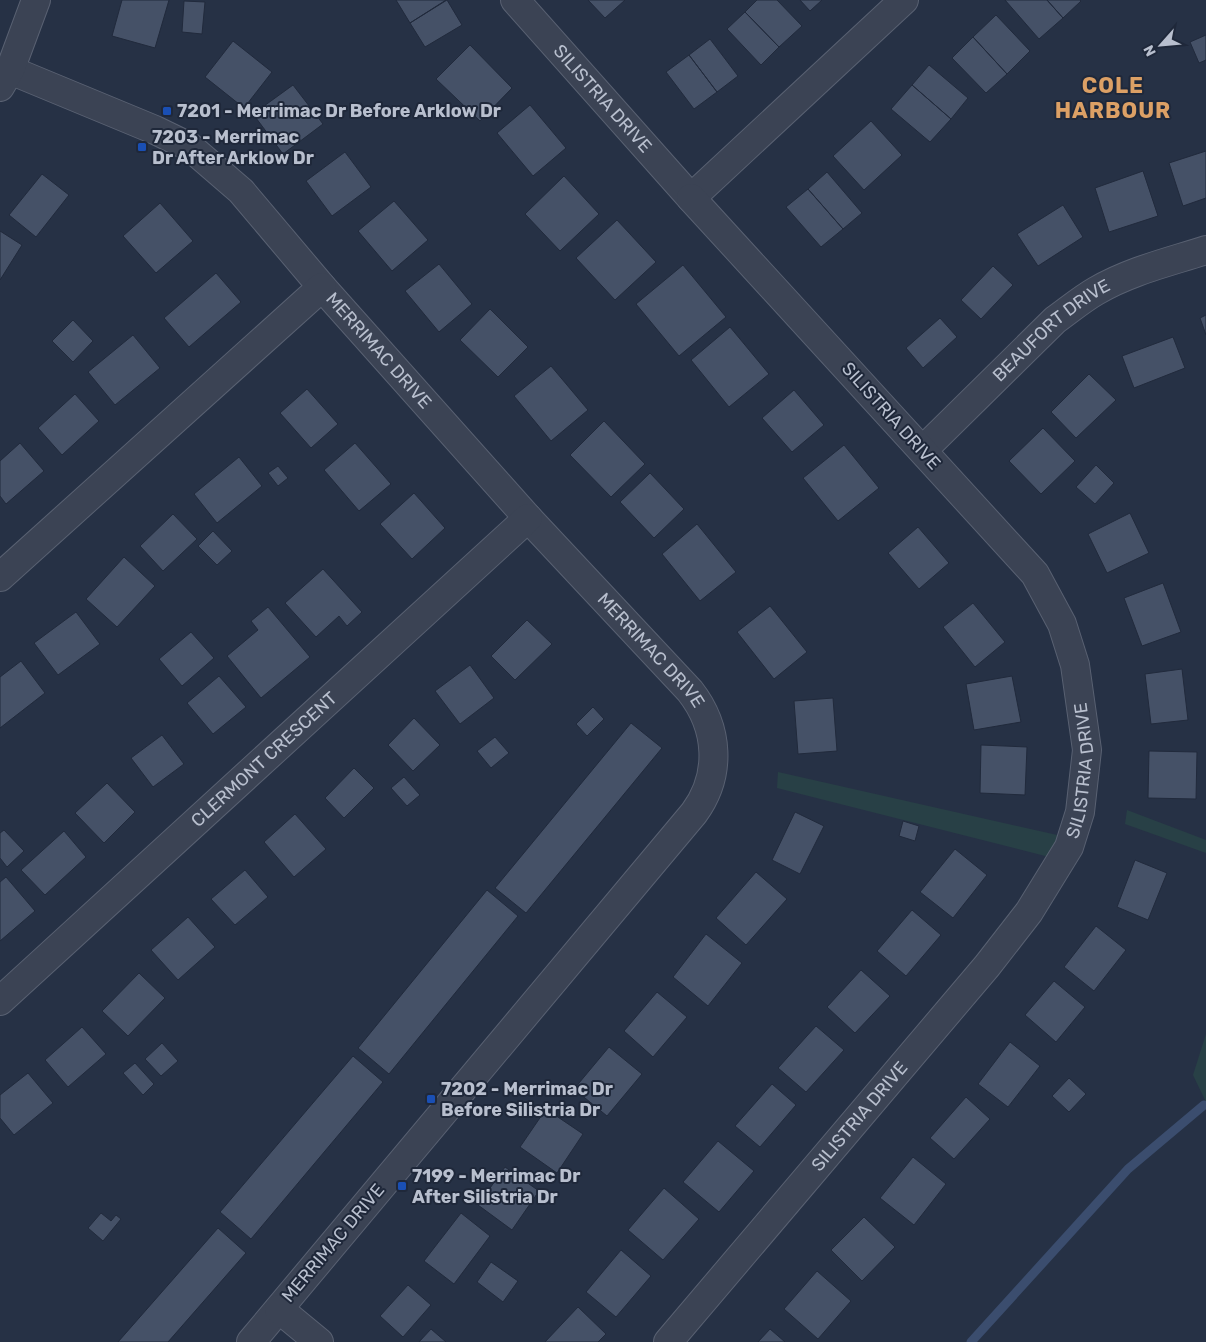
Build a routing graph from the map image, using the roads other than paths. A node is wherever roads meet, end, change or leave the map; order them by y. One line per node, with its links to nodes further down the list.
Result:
1 (36, 0): 4 (street)
2 (515, 0): 5 (street, SILISTRIA DRIVE)
3 (904, 0): 5 (street)
4 (5, 78): 7 (street, MERRIMAC DRIVE)
5 (691, 198): 8 (street, SILISTRIA DRIVE)
6 (1206, 250): 8 (street, BEAUFORT DRIVE)
7 (322, 287): 9 (street, MERRIMAC DRIVE); 10 (street)
8 (923, 450): 15 (street, SILISTRIA DRIVE)
9 (528, 518): 11 (street, CLERMONT CRESCENT); 12 (street, MERRIMAC DRIVE)
10 (0, 578)
11 (0, 1001)
12 (278, 1308): 13 (street, MERRIMAC DRIVE); 14 (street)
13 (251, 1342)
14 (319, 1342)
15 (668, 1342)

